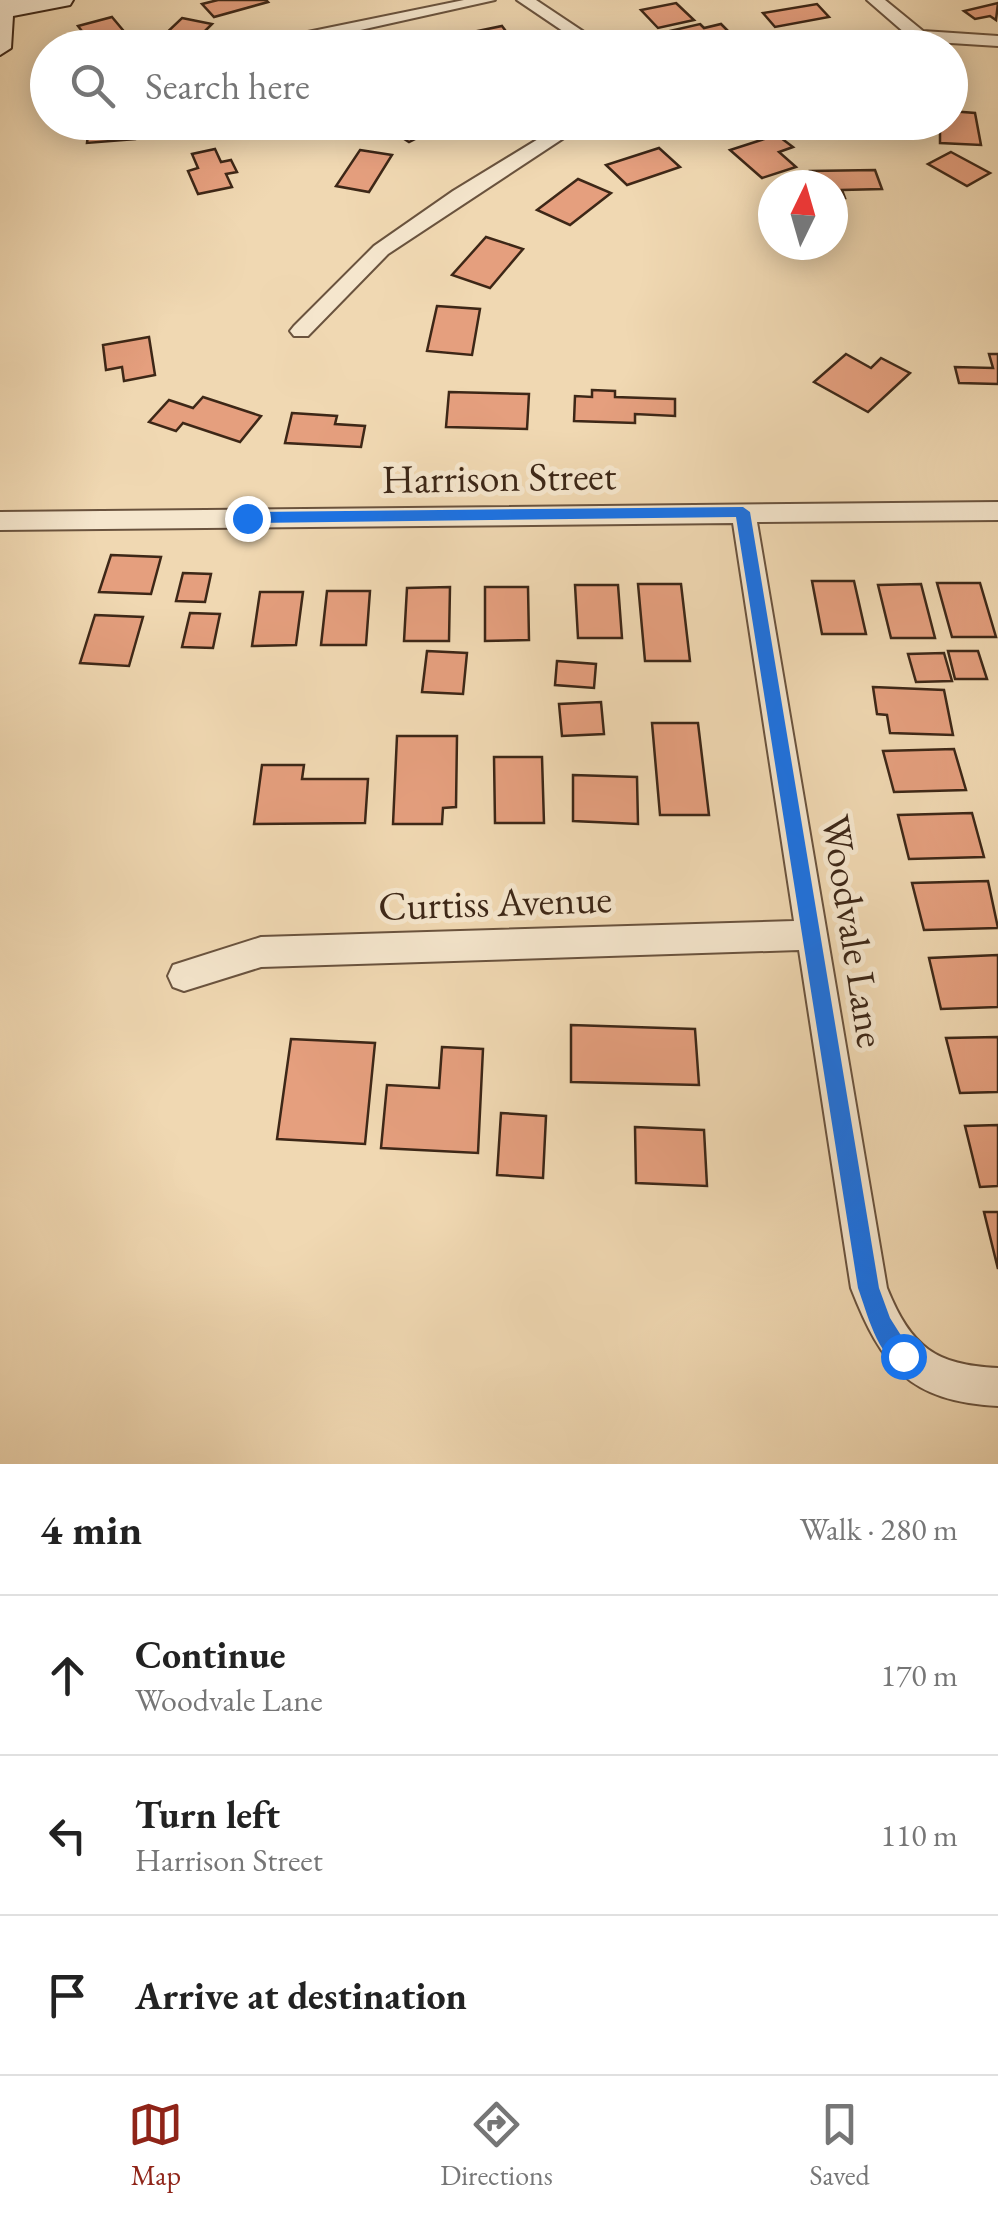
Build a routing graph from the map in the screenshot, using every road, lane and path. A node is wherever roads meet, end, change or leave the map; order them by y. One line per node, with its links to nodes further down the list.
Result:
1 (62, 0): 5 (main road)
2 (487, 0): 6 (street)
3 (525, 0): 7 (street)
4 (876, 0): 8 (street)
5 (1, 8): 11 (main road)
6 (341, 30)
7 (572, 30)
8 (911, 30)
9 (968, 40): 10 (street)
10 (998, 42)
11 (0, 48)
12 (550, 140): 13 (street)
13 (301, 331)
14 (743, 512): 15 (street, Harrison Street); 16 (street, Harrison Street); 17 (street, Woodvale Lane)
15 (998, 512)
16 (0, 520)
17 (812, 935): 18 (street, Curtiss Avenue); 19 (street, Woodvale Lane)
18 (184, 976)
19 (998, 1388)

